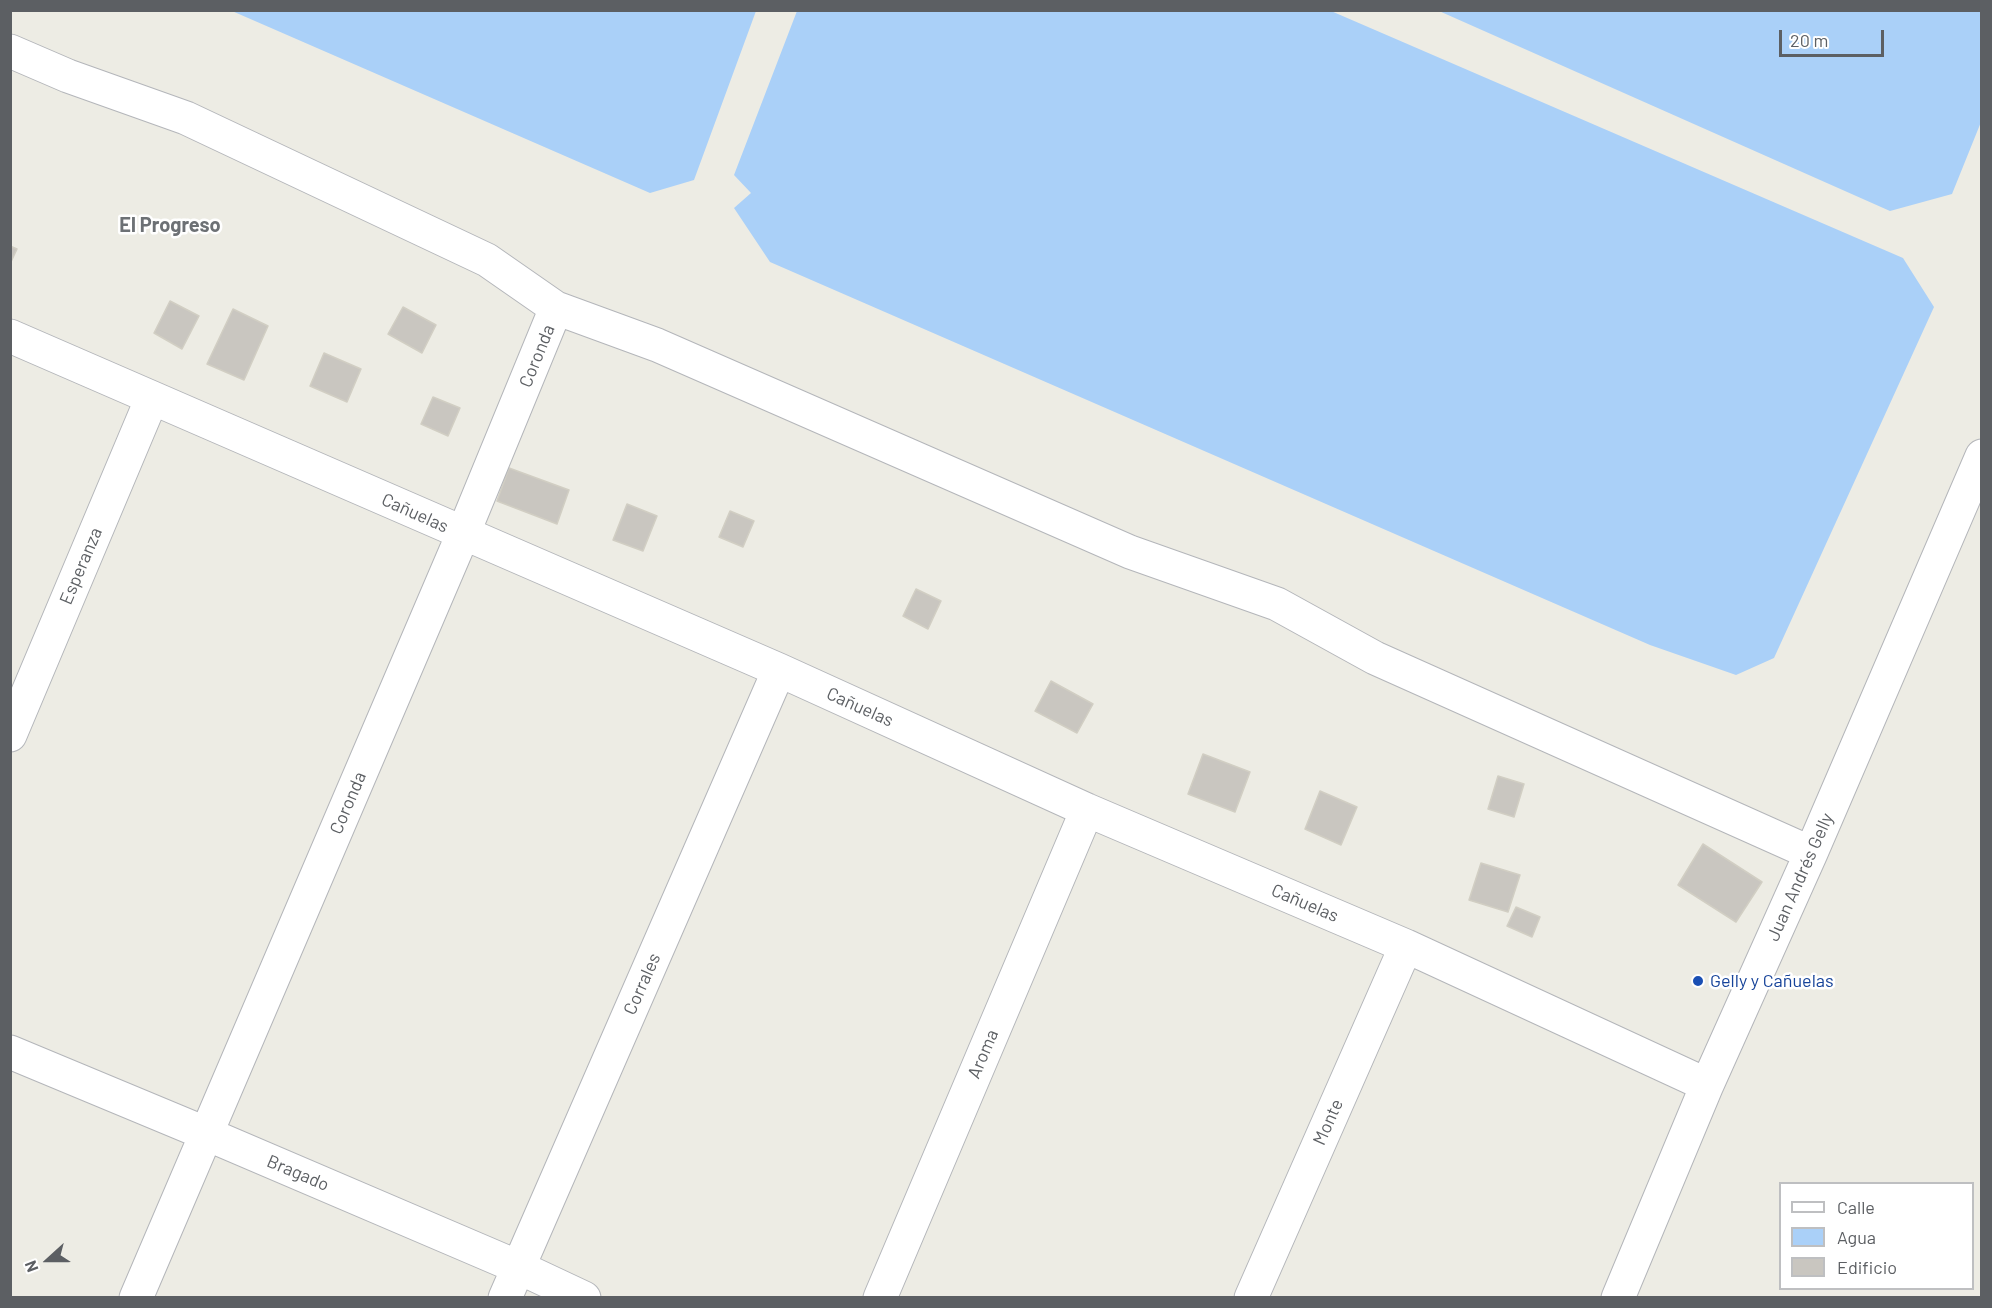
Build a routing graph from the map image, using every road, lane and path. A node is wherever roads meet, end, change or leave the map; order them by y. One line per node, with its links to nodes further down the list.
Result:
1 (10, 51): 2 (street)
2 (556, 308): 6 (street, Coronda); 10 (street)
3 (10, 336): 4 (street, Cañuelas)
4 (152, 398): 6 (street, Cañuelas); 8 (street, Esperanza)
5 (1982, 456): 10 (street, Juan Andrés Gelly)
6 (463, 534): 7 (street, Cañuelas); 14 (street, Coronda)
7 (779, 670): 9 (street, Cañuelas); 15 (street, Corrales)
8 (10, 735)
9 (1087, 810): 11 (street, Cañuelas); 19 (street, Aroma)
10 (1811, 853): 13 (street, Juan Andrés Gelly)
11 (1406, 946): 13 (street, Cañuelas); 20 (street, Monte)
12 (10, 1052): 14 (street, Bragado)
13 (1707, 1085): 21 (street, Juan Andrés Gelly)
14 (207, 1134): 15 (street, Bragado); 16 (street, Coronda)
15 (518, 1267): 17 (street, Corrales); 18 (street, Bragado)
16 (136, 1298)
17 (505, 1298)
18 (585, 1298)
19 (880, 1298)
20 (1251, 1298)
21 (1618, 1298)

